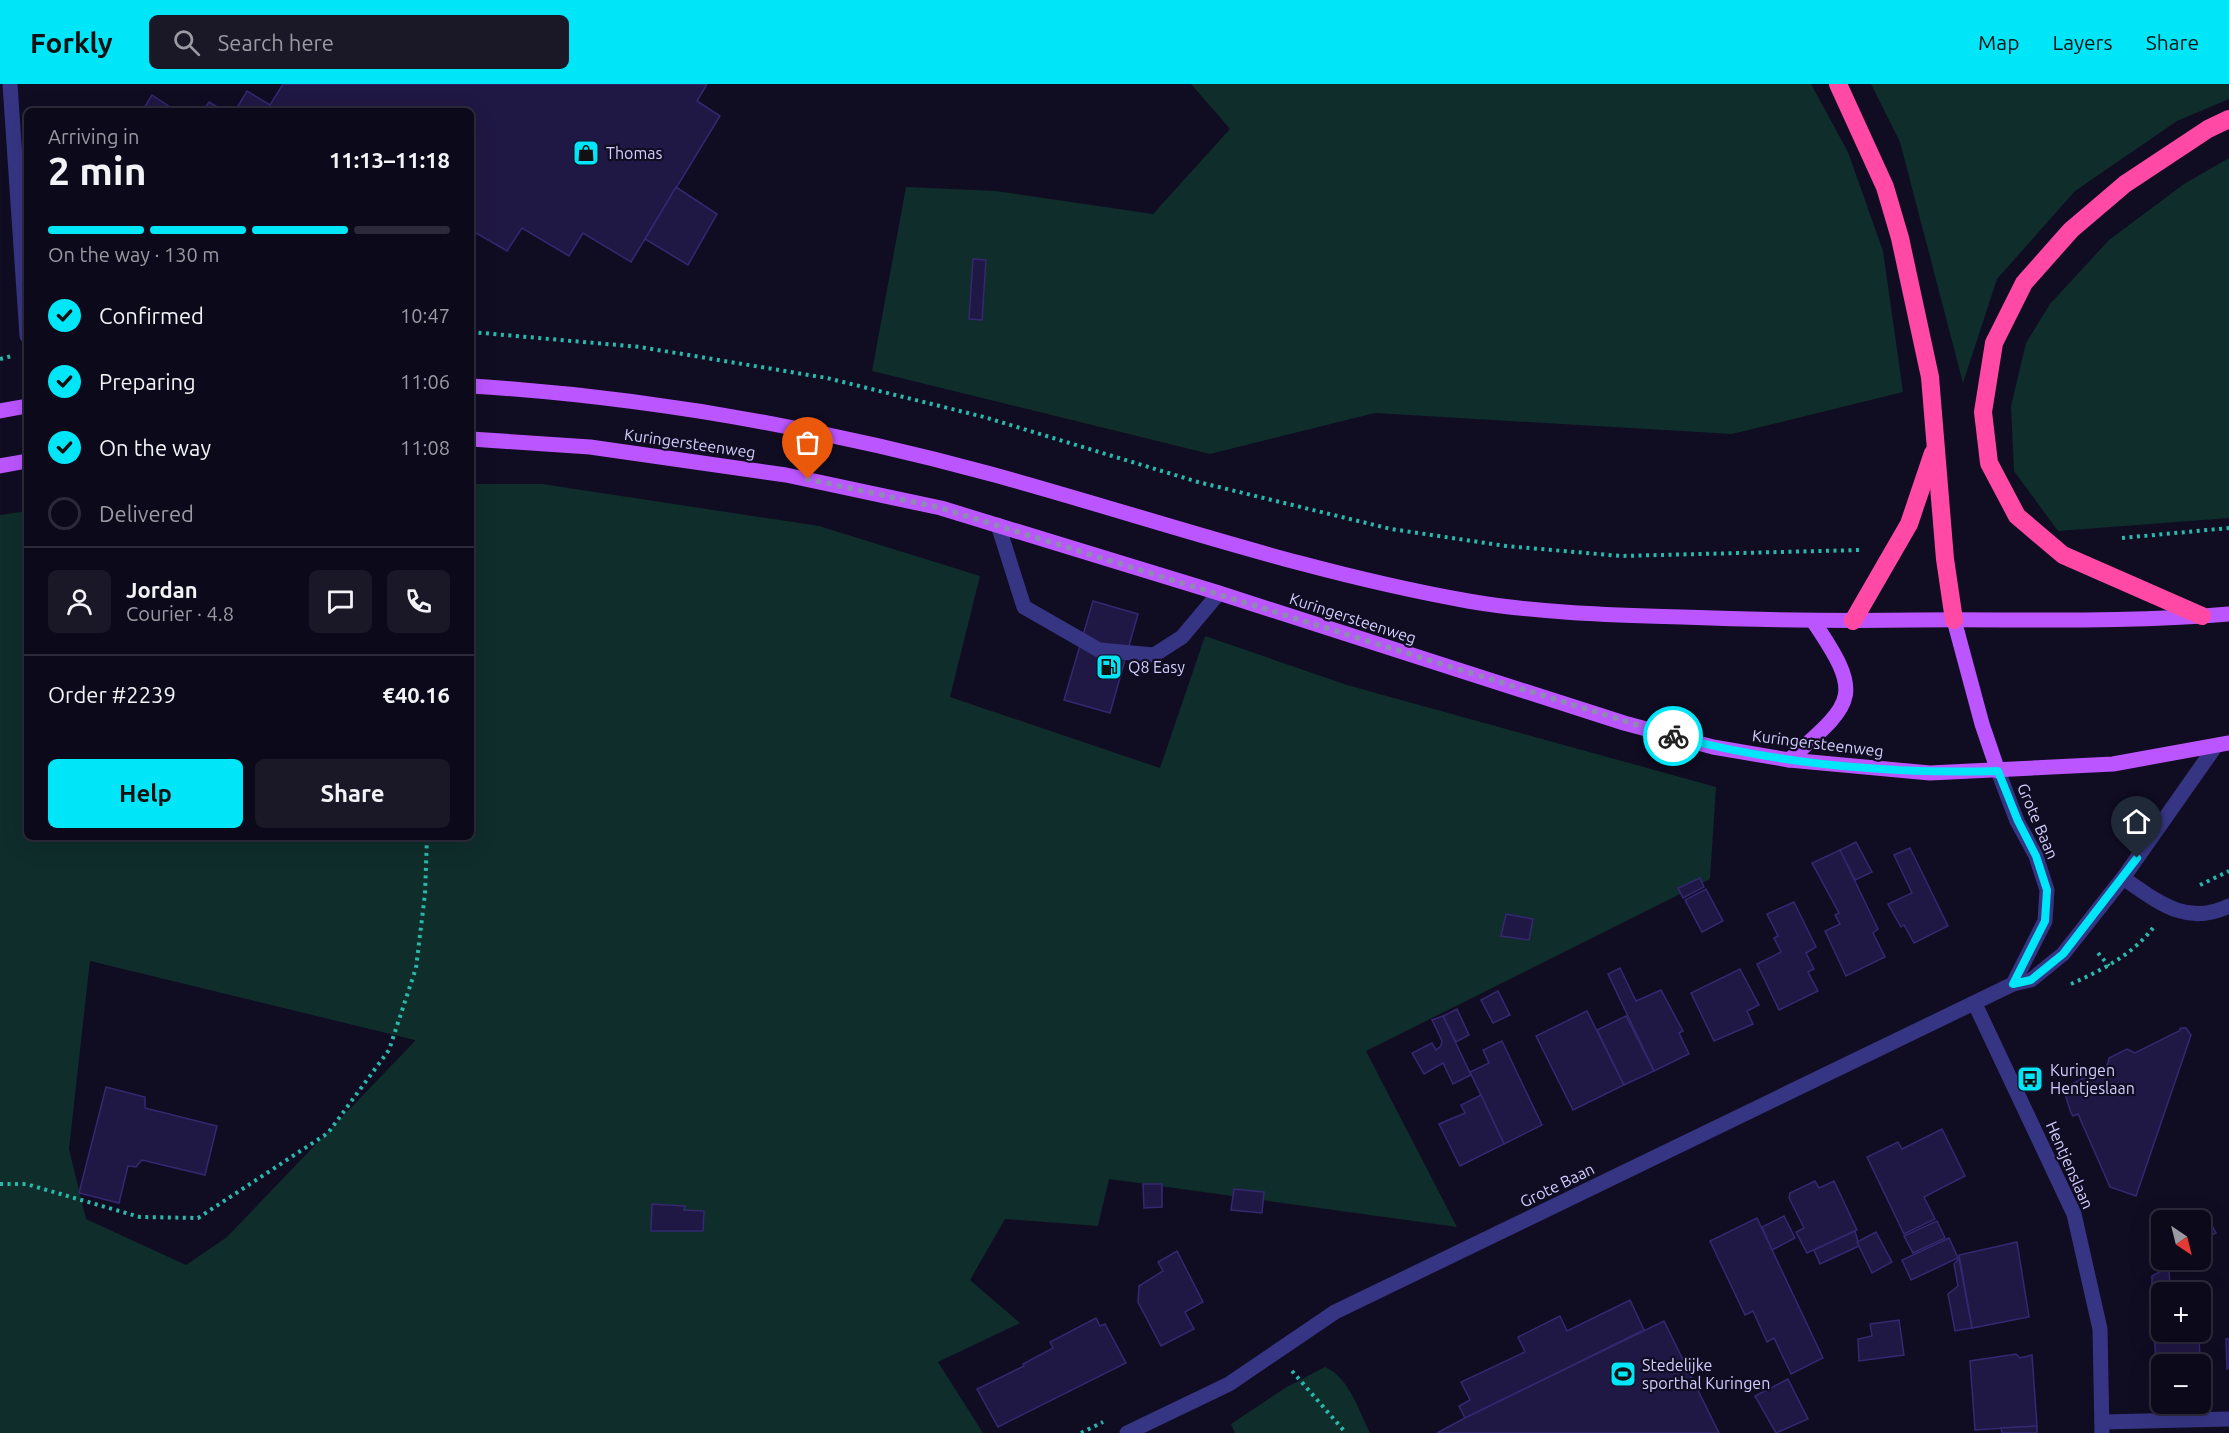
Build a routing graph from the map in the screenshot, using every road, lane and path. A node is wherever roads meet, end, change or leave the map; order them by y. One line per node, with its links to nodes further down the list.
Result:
1 (10, 84): 4 (street)
2 (1838, 84): 10 (highway)
3 (2229, 119): 19 (highway)
4 (24, 292)
5 (474, 332): 16 (path)
6 (474, 387): 21 (main road, Kuringersteenweg)
7 (24, 407): 8 (main road)
8 (0, 411)
9 (474, 440): 13 (main road, Kuringersteenweg)
10 (1935, 448): 20 (highway); 22 (highway)
11 (24, 462): 12 (main road)
12 (0, 466)
13 (998, 525): 17 (main road, Kuringersteenweg); 17 (street)
14 (2229, 528): 15 (path)
15 (2122, 537)
16 (1860, 550)
17 (1219, 593): 24 (main road, Kuringersteenweg)
18 (2229, 614): 19 (main road, Kuringersteenweg)
19 (2202, 616): 20 (main road, Kuringersteenweg)
20 (1954, 620): 22 (main road, Kuringersteenweg); 25 (main road)
21 (1813, 621): 22 (main road, Kuringersteenweg); 24 (main road)
22 (1853, 621)
23 (2222, 745): 25 (main road, Kuringersteenweg); 27 (street, Grote Baan)
24 (1790, 760): 25 (main road, Kuringersteenweg)
25 (1998, 771): 31 (street, Grote Baan)
26 (427, 840): 33 (path)
27 (2123, 878): 29 (street); 31 (street, Grote Baan)
28 (2229, 906): 29 (street)
29 (2168, 909): 30 (path)
30 (2109, 966)
31 (2013, 984): 32 (street, Grote Baan)
32 (1975, 1004): 36 (street, Hentjenslaan); 37 (street, Grote Baan)
33 (0, 1184)
34 (1290, 1368): 38 (path)
35 (2229, 1419): 36 (street, Hentjenslaan)
36 (2102, 1428)
37 (1127, 1433)
38 (1346, 1433)

